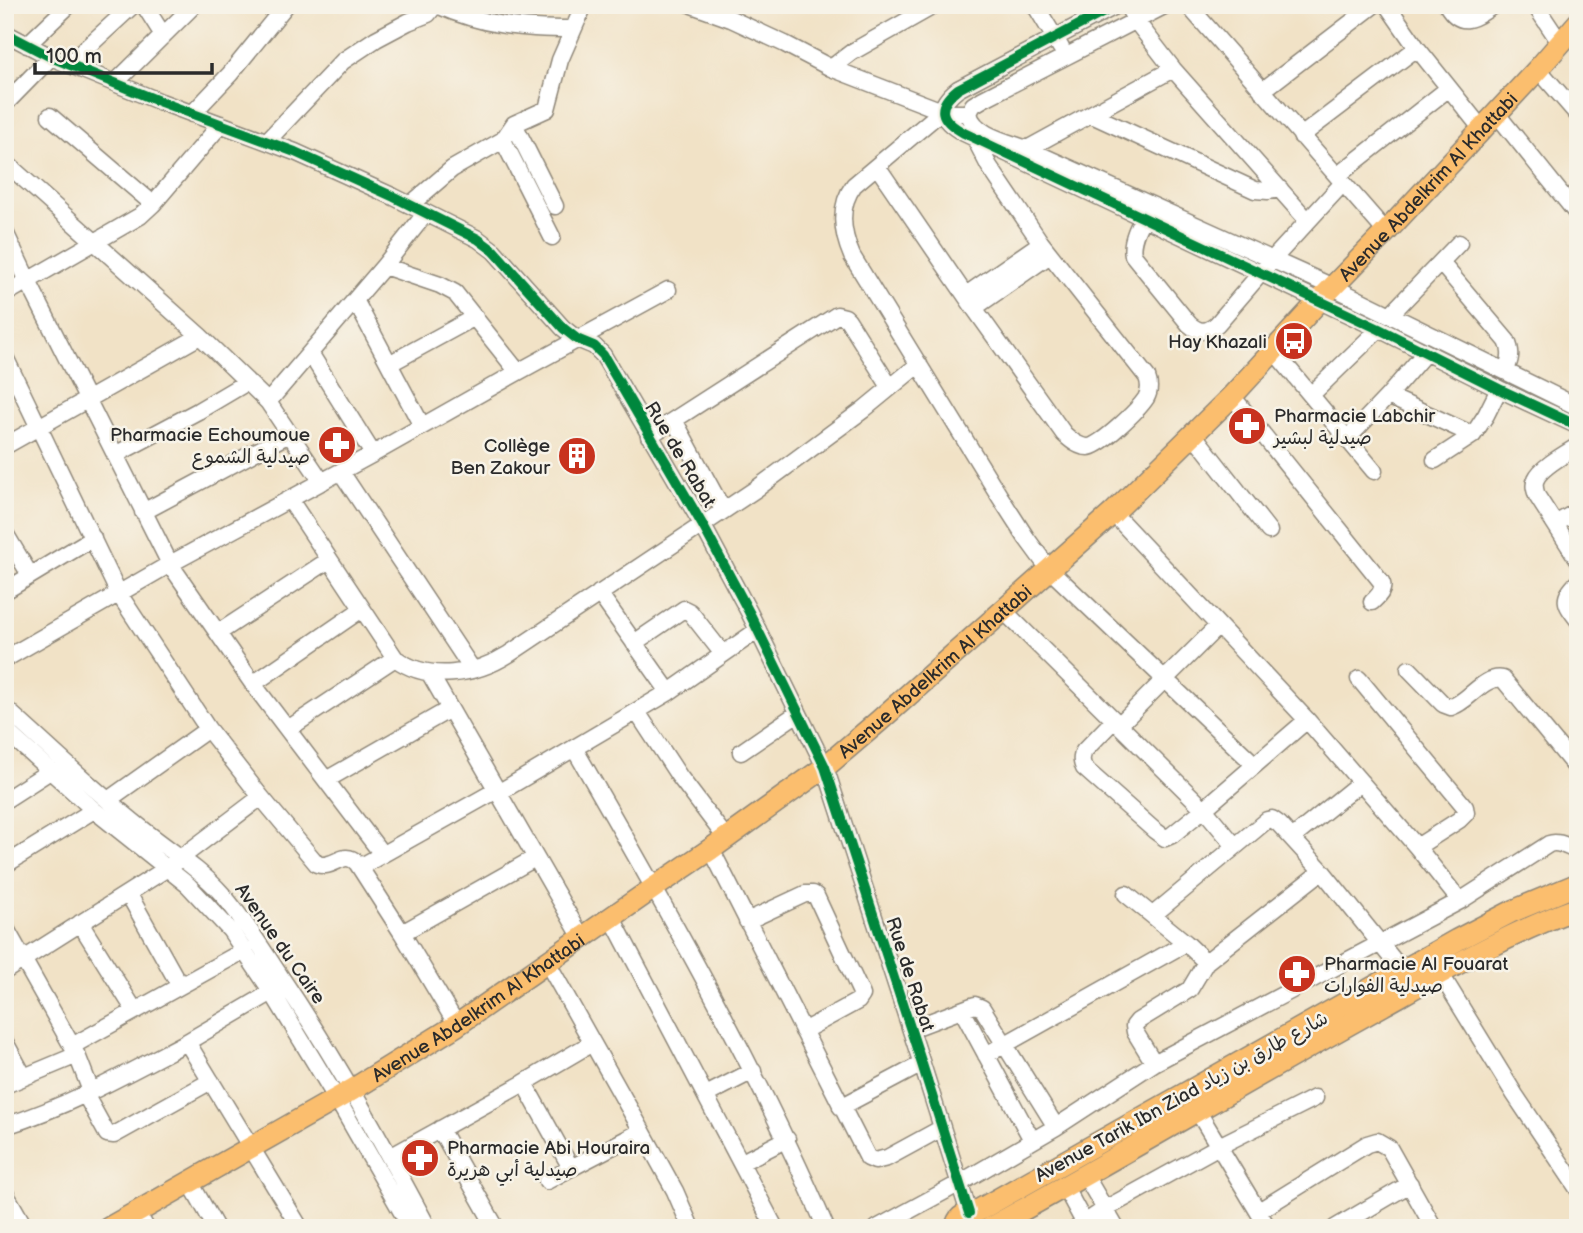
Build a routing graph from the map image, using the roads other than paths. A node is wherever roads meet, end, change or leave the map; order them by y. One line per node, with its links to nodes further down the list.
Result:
1 (69, 5): 27 (street)
2 (133, 5): 31 (street)
3 (144, 5): 24 (street)
4 (194, 5): 24 (street)
5 (436, 5): 22 (street); 51 (street)
6 (584, 5): 22 (street)
7 (692, 5): 32 (street)
8 (936, 5): 32 (street)
9 (1035, 5): 25 (street)
10 (1117, 5): 25 (street)
11 (1127, 5): 20 (street)
12 (1166, 5): 20 (street)
13 (1188, 5): 37 (street)
14 (1374, 5): 37 (street)
15 (1387, 5): 28 (street)
16 (1447, 5): 17 (street)
17 (1494, 5)
18 (1535, 5): 26 (street)
19 (278, 8): 41 (street)
20 (1136, 22): 30 (street); 33 (street)
21 (1578, 23): 26 (main road, Avenue Abdelkrim Al Khattabi)
22 (573, 29): 47 (street)
23 (5, 33): 27 (street, Rue de Rabat)
24 (163, 35): 35 (street)
25 (1056, 39): 30 (street); 39 (street)
26 (1561, 44): 34 (main road, Avenue Abdelkrim Al Khattabi)
27 (27, 45): 29 (street, Rue de Rabat)
28 (1417, 48): 36 (street); 48 (street)
29 (51, 57): 31 (street, Rue de Rabat); 38 (street)
30 (1066, 57): 40 (street)
31 (69, 64): 35 (street, Rue de Rabat)
32 (831, 68): 39 (street)
33 (1173, 69): 42 (street); 56 (street)
34 (1538, 69): 43 (street); 45 (main road, Avenue Abdelkrim Al Khattabi)
35 (116, 83): 41 (street, Rue de Rabat)
36 (1449, 88): 45 (street); 55 (street)
37 (1262, 91): 48 (street)
38 (5, 104)
39 (942, 111): 40 (street); 49 (street); 54 (street)
40 (969, 113): 52 (street)
41 (192, 114): 46 (street, Rue de Rabat)
42 (1092, 115): 52 (street); 56 (street)
43 (1578, 115)
44 (50, 116): 57 (street)
45 (1489, 121): 62 (street); 65 (main road, Avenue Abdelkrim Al Khattabi)
46 (221, 124): 51 (street, Rue de Rabat); 57 (street)
47 (514, 124): 50 (street); 59 (street)
48 (1301, 136): 55 (street)
49 (974, 137): 60 (street); 69 (street)
50 (503, 140): 58 (street); 66 (street)
51 (267, 141): 58 (street, Rue de Rabat)
52 (1027, 149): 60 (street)
53 (5, 162): 67 (street)
54 (877, 166): 79 (street); 90 (street)
55 (1340, 179): 63 (street); 65 (street)
56 (1280, 189): 63 (street)
57 (153, 204): 67 (street)
58 (410, 205): 61 (street, Rue de Rabat)
59 (555, 206)
60 (1147, 212): 70 (street); 73 (street); 73 (street)
61 (426, 213): 72 (street); 84 (street, Rue de Rabat)
62 (1578, 215)
63 (1308, 221): 70 (street)
64 (5, 232): 74 (street)
65 (1386, 232): 77 (main road, Avenue Abdelkrim Al Khattabi)
66 (552, 237)
67 (94, 242): 74 (street); 83 (street)
68 (1459, 243): 71 (street)
69 (1046, 249): 79 (street); 79 (street)
70 (1272, 260): 73 (street); 77 (street)
71 (1441, 262): 80 (street); 91 (street)
72 (384, 266): 78 (street); 81 (street)
73 (1261, 274): 77 (street)
74 (28, 281): 76 (street); 100 (street)
75 (668, 290): 84 (street)
76 (5, 294)
77 (1326, 294): 80 (street); 82 (street); 85 (main road, Avenue Abdelkrim Al Khattabi)
78 (355, 300): 86 (street); 89 (street)
79 (970, 301)
80 (1390, 315): 91 (street)
81 (475, 317): 89 (street); 92 (street)
82 (1379, 330): 87 (street); 97 (street)
83 (200, 336): 94 (street); 100 (street)
84 (577, 339): 92 (street); 110 (street, Rue de Rabat)
85 (1274, 351): 97 (street); 98 (main road, Avenue Abdelkrim Al Khattabi)
86 (310, 353): 101 (street); 114 (street)
87 (1425, 353): 96 (street); 99 (street)
88 (5, 357): 93 (street)
89 (389, 364): 105 (street)
90 (919, 364): 95 (street); 133 (street)
91 (1505, 371): 102 (street)
92 (518, 372): 105 (street)
93 (9, 376): 104 (street)
94 (247, 382): 101 (street); 115 (street)
95 (890, 387): 103 (street); 121 (street)
96 (1499, 389): 106 (street); 109 (street)
97 (1311, 395): 111 (street)
98 (1232, 396): 108 (main road, Avenue Abdelkrim Al Khattabi); 139 (street)
99 (1388, 396): 109 (street); 111 (street)
100 (88, 399): 104 (street); 115 (street)
101 (268, 402): 107 (street)
102 (1578, 407)
103 (674, 420): 110 (street); 121 (street)
104 (39, 426): 112 (street); 129 (street)
105 (422, 426): 114 (street)
106 (1578, 426)
107 (289, 434): 119 (street); 123 (street)
108 (1193, 434): 124 (main road, Avenue Abdelkrim Al Khattabi); 127 (street)
109 (1472, 435): 116 (street)
110 (649, 436): 125 (street, Rue de Rabat)
111 (1347, 439): 117 (street)
112 (5, 446)
113 (1578, 446): 126 (street)
114 (373, 454): 118 (street)
115 (115, 455): 123 (street)
116 (1435, 460)
117 (1374, 471)
118 (341, 472): 119 (street); 150 (street)
119 (322, 482): 120 (street)
120 (290, 500): 130 (street); 132 (street)
121 (723, 510): 125 (street)
122 (1578, 511): 126 (street)
123 (143, 512): 132 (street)
124 (1113, 513): 133 (main road, Avenue Abdelkrim Al Khattabi); 143 (street)
125 (702, 524): 137 (street); 144 (street, Rue de Rabat)
126 (1555, 524): 131 (street)
127 (1269, 531)
128 (5, 533): 134 (street)
129 (93, 538): 134 (street); 138 (street)
130 (329, 560): 140 (street); 145 (street)
131 (1578, 560)
132 (170, 564): 138 (street); 145 (street)
133 (1049, 569): 141 (main road, Avenue Abdelkrim Al Khattabi); 153 (street)
134 (30, 575): 136 (street)
135 (1578, 582): 142 (street)
136 (5, 591)
137 (599, 593): 146 (street); 150 (street)
138 (119, 594): 149 (street); 163 (street)
139 (1372, 601)
140 (362, 609): 148 (street); 155 (street)
141 (1004, 611): 162 (street); 169 (main road, Avenue Abdelkrim Al Khattabi)
142 (1578, 620)
143 (1218, 626): 153 (street); 161 (street)
144 (758, 630): 147 (street); 160 (street, Rue de Rabat)
145 (218, 633): 155 (street)
146 (634, 643): 147 (street); 156 (street)
147 (723, 654): 156 (street)
148 (396, 658): 152 (street); 164 (street)
149 (5, 659)
150 (472, 669): 152 (street)
151 (1409, 669): 170 (street)
152 (430, 674): 158 (street)
153 (1166, 679): 162 (street); 168 (street)
154 (1359, 679): 183 (street)
155 (253, 684): 164 (street)
156 (669, 692): 159 (street)
157 (5, 708): 177 (street, Avenue du Caire)
158 (450, 709): 172 (street); 174 (street)
159 (637, 712): 166 (street); 181 (street)
160 (798, 713): 167 (street); 169 (street, Rue de Rabat)
161 (1307, 720): 168 (street); 173 (street)
162 (1116, 723): 178 (street); 178 (street)
163 (208, 729): 175 (street); 177 (street)
164 (288, 729): 172 (street)
165 (5, 730): 171 (street, Avenue du Caire)
166 (574, 748): 174 (street); 193 (street)
167 (741, 752)
168 (1255, 765): 178 (street)
169 (825, 767): 181 (main road, Avenue Abdelkrim Al Khattabi); 219 (street, Rue de Rabat)
170 (1578, 770)
171 (50, 771): 176 (street); 179 (street, Avenue du Caire)
172 (326, 780): 185 (street)
173 (1361, 782): 180 (street); 183 (street)
174 (497, 791): 185 (street); 187 (street)
175 (261, 797): 186 (street); 189 (street)
176 (5, 800)
177 (108, 800): 186 (street, Avenue du Caire)
178 (1204, 809): 182 (street)
179 (94, 810): 188 (street); 190 (street, Avenue du Caire)
180 (1292, 838): 182 (street); 191 (street)
181 (719, 844): 193 (main road, Avenue Abdelkrim Al Khattabi); 200 (street)
182 (1235, 846): 198 (street)
183 (1417, 847): 196 (street)
184 (1578, 851): 196 (street)
185 (382, 854): 189 (street)
186 (182, 857): 190 (street); 235 (street, Avenue du Caire)
187 (535, 858): 203 (street); 204 (street)
188 (5, 865)
189 (360, 867): 203 (street)
190 (166, 869): 194 (street); 207 (street, Avenue du Caire)
191 (1322, 871): 206 (street); 210 (street)
192 (1578, 884): 212 (main road, Avenue Tarik Ibn Ziad شارع طارق بن زياد)
193 (654, 887): 199 (main road, Avenue Abdelkrim Al Khattabi); 229 (street)
194 (128, 893): 201 (street); 214 (street)
195 (1126, 894): 198 (street)
196 (1460, 901): 206 (street)
197 (1578, 908): 213 (main road, Avenue Tarik Ibn Ziad شارع طارق بن زياد)
198 (1153, 915): 205 (street)
199 (612, 918): 204 (main road, Avenue Abdelkrim Al Khattabi); 236 (street)
200 (747, 921): 220 (street); 220 (street)
201 (80, 923): 208 (street); 217 (street)
202 (5, 927): 208 (street)
203 (402, 933): 218 (street)
204 (582, 938): 209 (main road, Avenue Abdelkrim Al Khattabi)
205 (1186, 943): 210 (street); 224 (street)
206 (1380, 943): 212 (street); 227 (street)
207 (245, 950): 214 (street); 215 (street, Avenue du Caire)
208 (24, 959): 211 (street); 225 (street)
209 (547, 962): 218 (main road, Avenue Abdelkrim Al Khattabi); 223 (street)
210 (1206, 962): 227 (street)
211 (5, 971)
212 (1403, 971): 263 (main road, Avenue Tarik Ibn Ziad شارع طارق بن زياد)
213 (1440, 973): 239 (main road, Avenue Tarik Ibn Ziad شارع طارق بن زياد); 258 (street)
214 (180, 986): 217 (street)
215 (272, 992): 222 (street); 235 (street, Avenue du Caire)
216 (962, 1010): 219 (street); 224 (street); 226 (street)
217 (135, 1011): 225 (street)
218 (457, 1026): 235 (main road, Avenue Abdelkrim Al Khattabi)
219 (911, 1029): 228 (street, Rue de Rabat)
220 (803, 1031): 238 (street)
221 (5, 1042): 230 (street)
222 (187, 1042): 231 (street); 234 (street)
223 (592, 1044): 232 (street); 244 (street)
224 (1005, 1044): 226 (street); 241 (street)
225 (75, 1051): 230 (street); 234 (street)
226 (986, 1055): 246 (street)
227 (1154, 1063): 241 (street)
228 (922, 1064): 238 (street); 242 (street, Rue de Rabat)
229 (752, 1070): 236 (street); 245 (street)
230 (24, 1077): 233 (street)
231 (211, 1081): 234 (street); 248 (street)
232 (524, 1083): 243 (street); 251 (street)
233 (5, 1085)
234 (88, 1093): 240 (street)
235 (344, 1094): 248 (main road, Avenue Abdelkrim Al Khattabi); 249 (street, Avenue du Caire); 269 (street, Avenue du Caire)
236 (706, 1095): 250 (street)
237 (1315, 1098): 247 (street)
238 (841, 1107): 242 (street)
239 (1197, 1110): 247 (street); 252 (main road, Avenue Tarik Ibn Ziad شارع طارق بن زياد)
240 (5, 1126)
241 (1056, 1127): 246 (street)
242 (943, 1128): 255 (street, Rue de Rabat)
243 (440, 1129): 249 (street); 271 (street)
244 (642, 1131): 251 (street); 272 (street)
245 (787, 1139): 250 (street); 274 (street)
246 (1032, 1140): 255 (street)
247 (1219, 1146): 260 (street); 261 (street)
248 (251, 1147): 254 (main road, Avenue Abdelkrim Al Khattabi); 268 (street)
249 (390, 1157): 270 (street, Avenue du Caire)
250 (742, 1162): 273 (street)
251 (572, 1168): 253 (street)
252 (1085, 1175): 257 (main road, Avenue Tarik Ibn Ziad شارع طارق بن زياد); 260 (street)
253 (547, 1181)
254 (190, 1182): 262 (main road, Avenue Abdelkrim Al Khattabi); 267 (street)
255 (960, 1183): 263 (street, Rue de Rabat); 275 (street)
256 (1410, 1184): 261 (street); 279 (street); 280 (street)
257 (1065, 1187): 264 (street); 276 (main road, Avenue Tarik Ibn Ziad شارع طارق بن زياد)
258 (1578, 1188)
259 (5, 1193): 265 (street)
260 (1105, 1209): 264 (street); 277 (street)
261 (1259, 1211): 278 (street)
262 (141, 1220): 266 (main road, Avenue Abdelkrim Al Khattabi)
263 (965, 1223)
264 (1083, 1226)
265 (25, 1228)
266 (109, 1228)
267 (216, 1228)
268 (300, 1228)
269 (411, 1228)
270 (428, 1228)
271 (496, 1228)
272 (691, 1228)
273 (775, 1228)
274 (826, 1228)
275 (877, 1228)
276 (990, 1228)
277 (1116, 1228)
278 (1268, 1228)
279 (1335, 1228)
280 (1434, 1228)

